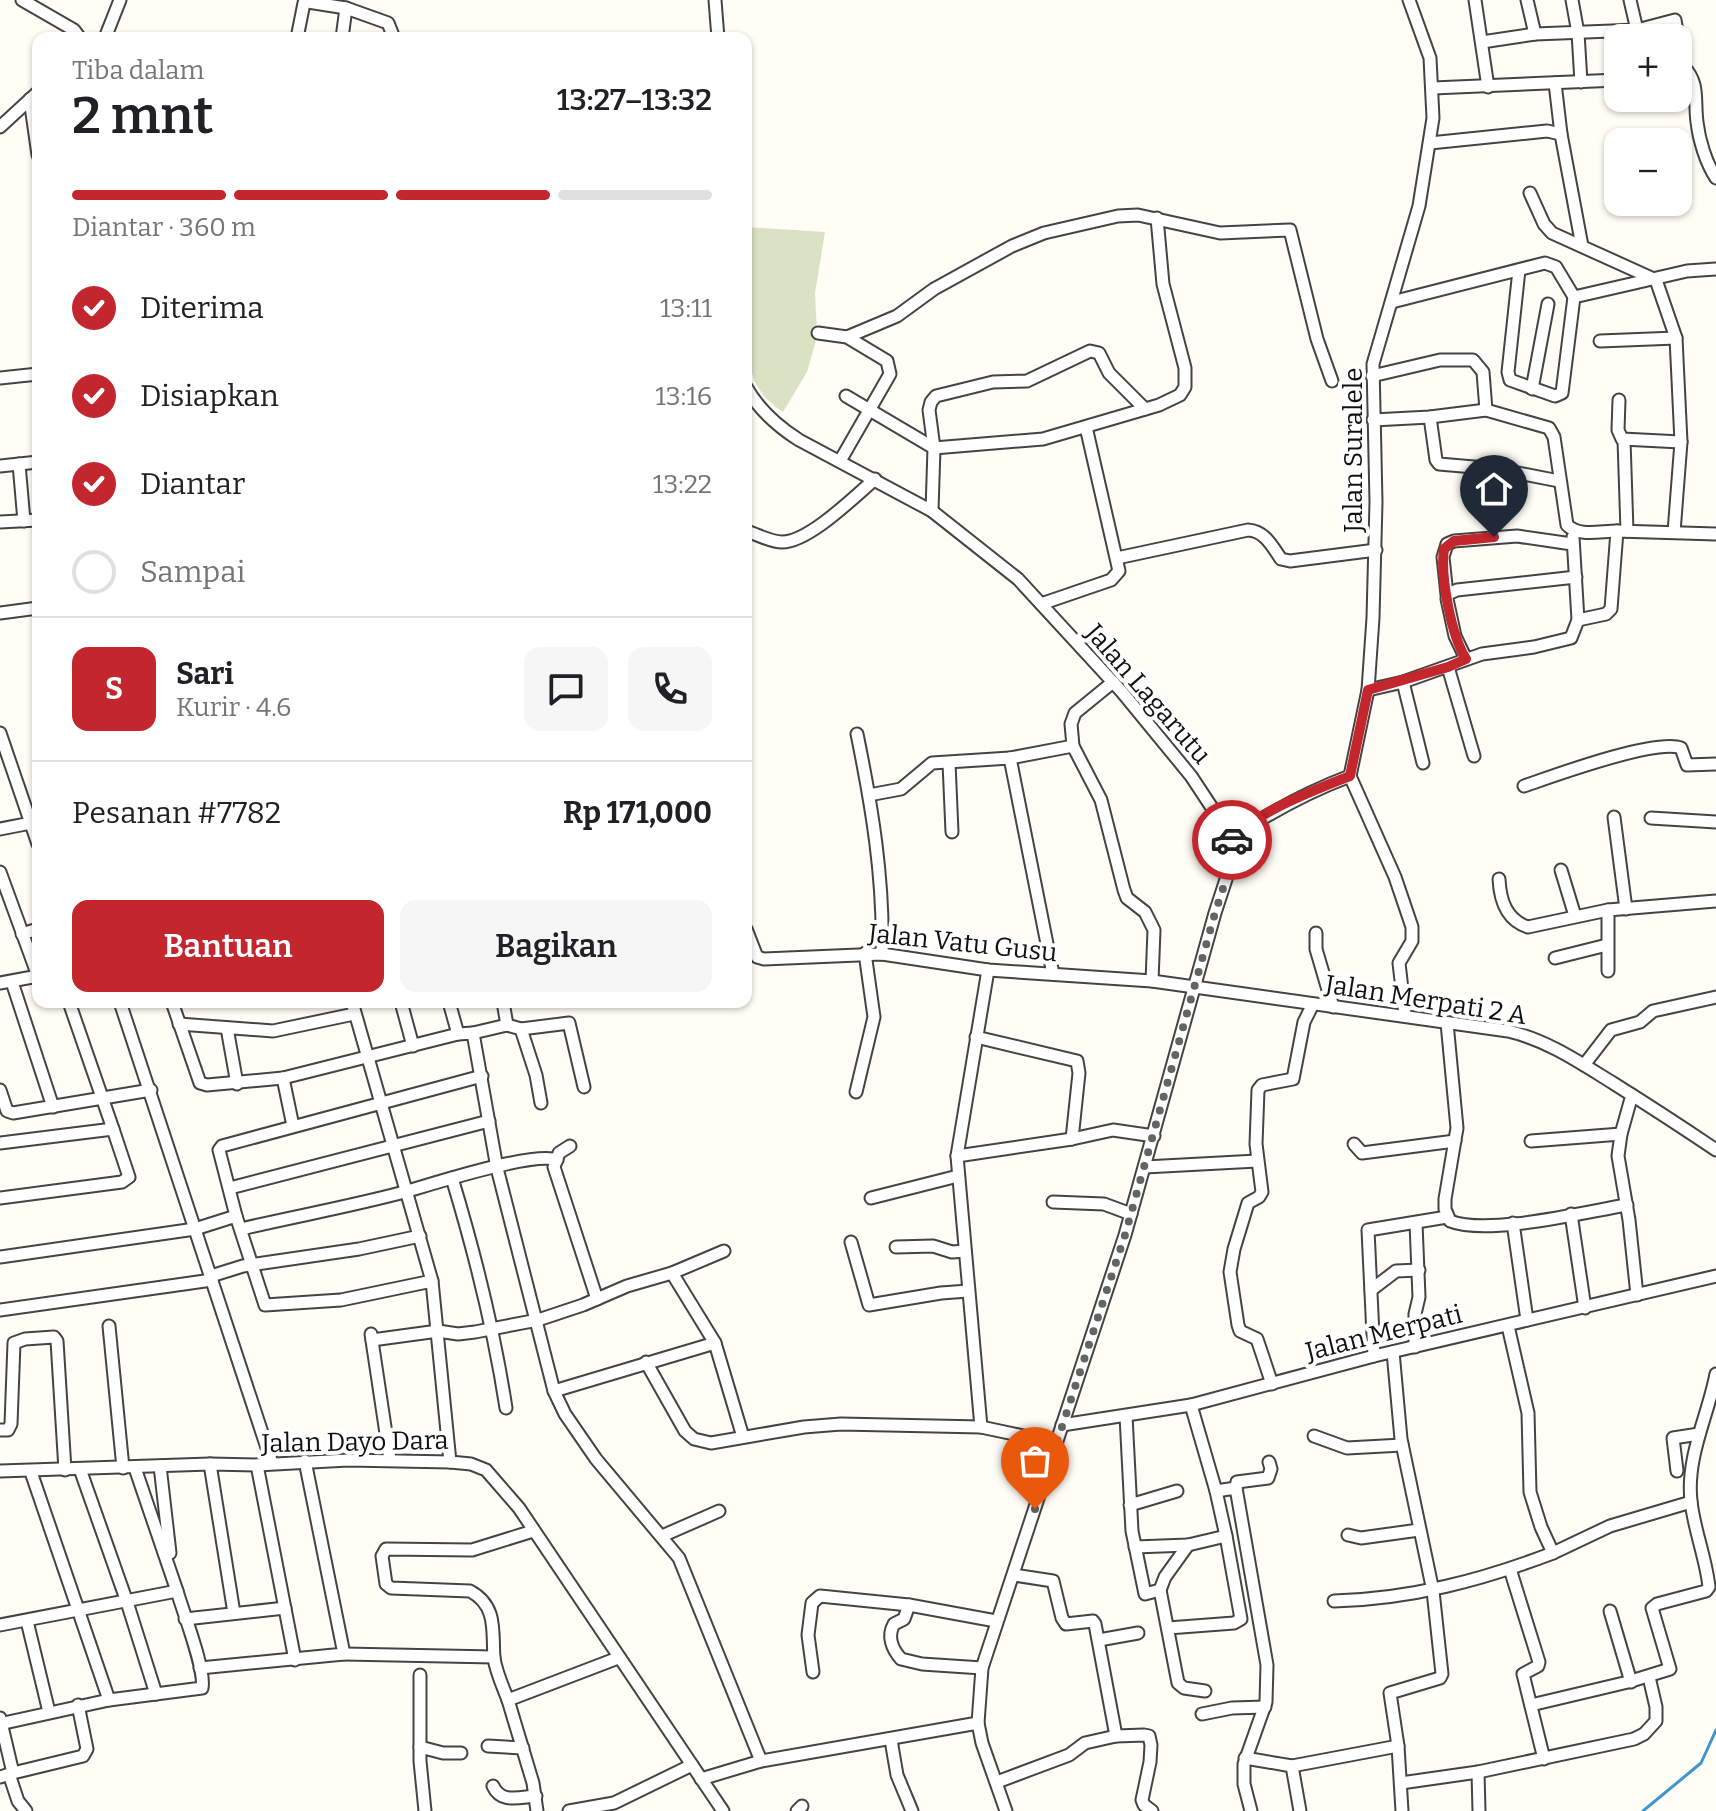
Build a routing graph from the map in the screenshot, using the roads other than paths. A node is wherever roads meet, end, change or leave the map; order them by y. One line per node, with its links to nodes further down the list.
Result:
1 (22, 0): 12 (street)
2 (120, 0): 13 (street)
3 (715, 0): 17 (street)
4 (1409, 0): 27 (street, Jalan Suralele)
5 (1475, 0): 21 (street)
6 (1527, 0): 20 (street)
7 (1572, 0): 19 (street)
8 (1630, 0): 11 (street)
9 (304, 2): 10 (street); 14 (street)
10 (346, 8): 15 (street); 16 (street)
11 (1636, 24)
12 (76, 32)
13 (107, 32)
14 (298, 32)
15 (343, 32)
16 (392, 32)
17 (718, 32)
18 (1604, 32): 19 (street)
19 (1578, 33): 20 (street); 24 (street)
20 (1535, 34): 21 (street)
21 (1482, 42): 26 (street)
22 (1692, 80): 32 (street)
23 (1604, 81): 24 (street)
24 (1581, 82): 25 (street)
25 (1555, 83): 26 (street); 30 (street)
26 (1488, 87): 27 (street)
27 (1433, 88): 31 (street, Jalan Suralele)
28 (32, 97): 29 (street)
29 (0, 127)
30 (1561, 134): 31 (street); 35 (street)
31 (1430, 143): 40 (street, Jalan Suralele)
32 (1716, 178)
33 (1530, 193): 35 (street)
34 (1157, 218): 43 (street); 49 (street); 54 (street)
35 (1582, 246): 38 (street)
36 (1716, 269): 38 (street)
37 (1519, 270): 39 (street); 40 (street); 50 (street)
38 (1656, 280): 39 (street); 44 (street)
39 (1574, 297): 50 (street)
40 (1392, 302): 47 (street, Jalan Suralele)
41 (1548, 304): 50 (street)
42 (818, 333): 43 (street)
43 (847, 337): 56 (street)
44 (1676, 338): 45 (street); 61 (street)
45 (1600, 341)
46 (32, 375): 48 (street)
47 (1372, 376): 55 (street); 58 (street, Jalan Suralele)
48 (0, 378)
49 (1332, 381)
50 (1532, 389)
51 (846, 396): 56 (street)
52 (752, 397): 63 (street, Jalan Lagarutu)
53 (1619, 400): 60 (street)
54 (1145, 409): 59 (street); 62 (street)
55 (1486, 410): 57 (street); 68 (street)
56 (869, 411): 62 (street); 63 (street)
57 (1430, 417): 58 (street); 68 (street)
58 (1373, 420): 79 (street, Jalan Suralele)
59 (1086, 427): 62 (street); 80 (street)
60 (1624, 440): 61 (street); 74 (street)
61 (1681, 442): 75 (street)
62 (934, 448): 69 (street)
63 (840, 461): 67 (street, Jalan Lagarutu)
64 (32, 463): 65 (street)
65 (19, 464): 66 (street); 71 (street)
66 (0, 466)
67 (875, 479): 69 (street, Jalan Lagarutu); 76 (street)
68 (1559, 481): 73 (street)
69 (932, 511): 83 (street, Jalan Lagarutu)
70 (32, 520): 71 (street)
71 (24, 521): 72 (street)
72 (0, 522)
73 (1573, 531): 74 (street); 78 (street)
74 (1622, 531): 75 (street); 86 (street)
75 (1674, 532): 77 (street)
76 (752, 533)
77 (1716, 534)
78 (1572, 544): 81 (street); 82 (street)
79 (1376, 550): 80 (street); 91 (street, Jalan Suralele)
80 (1117, 558): 83 (street)
81 (1576, 577): 82 (street); 86 (street)
82 (1447, 595): 87 (street)
83 (1041, 604): 89 (street, Jalan Lagarutu)
84 (32, 609): 85 (street)
85 (0, 613)
86 (1578, 620): 87 (street)
87 (1466, 659): 88 (street)
88 (1448, 667): 90 (street); 95 (street)
89 (1113, 682): 94 (street); 110 (street, Jalan Lagarutu)
90 (1403, 682): 91 (street); 98 (street)
91 (1368, 690): 100 (street, Jalan Suralele)
92 (0, 733): 106 (street)
93 (857, 734): 102 (street)
94 (1073, 746): 96 (street); 131 (street)
95 (1474, 756)
96 (1010, 758): 97 (street); 129 (street)
97 (949, 763): 102 (street); 109 (street)
98 (1423, 763)
99 (1716, 764): 101 (street)
100 (1350, 776): 110 (street); 144 (street)
101 (1524, 786)
102 (869, 795): 124 (street)
103 (1614, 817): 115 (street)
104 (1651, 818): 105 (street)
105 (1716, 822)
106 (31, 823): 107 (street); 108 (street)
107 (32, 826)
108 (0, 829)
109 (952, 832)
110 (1232, 838): 133 (street)
111 (1561, 870): 117 (street)
112 (0, 872): 120 (street)
113 (1499, 879): 117 (street)
114 (1716, 901): 115 (street)
115 (1626, 909): 116 (street)
116 (1608, 910): 117 (street); 121 (street)
117 (1575, 916)
118 (32, 931): 120 (street)
119 (1316, 933): 136 (street)
120 (22, 934): 126 (street)
121 (1607, 945): 125 (street); 128 (street)
122 (752, 948): 123 (street, Jalan Vatu Gusu)
123 (865, 953): 124 (street, Jalan Vatu Gusu); 162 (street)
124 (882, 954): 127 (street, Jalan Vatu Gusu)
125 (1555, 958)
126 (32, 960)
127 (988, 970): 129 (street, Jalan Vatu Gusu); 152 (street)
128 (1608, 971)
129 (1053, 974): 131 (street, Jalan Vatu Gusu)
130 (32, 977): 132 (street)
131 (1152, 981): 133 (street, Jalan Vatu Gusu)
132 (6, 982): 167 (street)
133 (1195, 988): 135 (street, Jalan Merpati 2 A); 172 (street)
134 (1716, 997): 155 (street)
135 (1313, 1004): 136 (street, Jalan Merpati 2 A); 183 (street)
136 (1333, 1007): 144 (street, Jalan Merpati 2 A)
137 (71, 1008): 164 (street)
138 (122, 1008): 161 (street)
139 (174, 1008): 146 (street)
140 (353, 1008): 148 (street); 154 (street)
141 (403, 1008): 153 (street)
142 (451, 1008): 151 (street)
143 (504, 1008): 147 (street)
144 (1405, 1015): 145 (street, Jalan Merpati 2 A)
145 (1447, 1023): 155 (street, Jalan Merpati 2 A); 174 (street)
146 (179, 1024): 148 (street); 158 (street)
147 (507, 1025): 149 (street); 150 (street)
148 (227, 1028): 158 (street)
149 (521, 1029): 159 (street); 166 (street)
150 (473, 1033): 151 (street); 156 (street)
151 (458, 1034): 153 (street)
152 (976, 1037): 173 (street); 181 (street)
153 (413, 1046): 154 (street)
154 (367, 1059): 157 (street); 165 (street)
155 (1584, 1065): 163 (street, Jalan Merpati 2 A)
156 (482, 1076): 165 (street); 168 (street)
157 (283, 1078): 158 (street); 169 (street)
158 (237, 1084)
159 (584, 1087)
160 (0, 1090): 167 (street)
161 (151, 1090): 164 (street); 200 (street)
162 (856, 1092)
163 (1632, 1095): 171 (street); 180 (street, Jalan Merpati 2 A)
164 (102, 1098): 167 (street); 170 (street)
165 (380, 1102): 169 (street); 178 (street)
166 (541, 1103)
167 (53, 1107)
168 (489, 1121): 178 (street); 185 (street)
169 (293, 1126): 188 (street)
170 (113, 1129): 176 (street); 190 (street)
171 (1621, 1134): 175 (street); 193 (street)
172 (1154, 1136): 173 (street); 184 (street)
173 (1072, 1139): 181 (street)
174 (1455, 1141): 177 (street); 197 (street)
175 (1531, 1141)
176 (0, 1143)
177 (1354, 1144)
178 (394, 1146): 188 (street); 189 (street)
179 (570, 1146): 182 (street)
180 (1716, 1150)
181 (957, 1156): 186 (street)
182 (557, 1160): 185 (street); 217 (street)
183 (1257, 1161): 184 (street); 232 (street)
184 (1145, 1167): 194 (street)
185 (497, 1168): 187 (street); 220 (street)
186 (958, 1176): 191 (street); 206 (street)
187 (452, 1178): 189 (street); 224 (street)
188 (230, 1188): 196 (street)
189 (408, 1191): 201 (street); 202 (street)
190 (0, 1198)
191 (871, 1198)
192 (1053, 1202): 194 (street)
193 (1627, 1205): 195 (street); 216 (street)
194 (1131, 1214): 237 (street)
195 (1571, 1214): 199 (street); 218 (street)
196 (236, 1216): 200 (street); 201 (street)
197 (1447, 1217): 198 (street); 199 (street)
198 (1416, 1223): 209 (street); 214 (street)
199 (1513, 1223): 221 (street)
200 (195, 1229): 207 (street); 212 (street)
201 (241, 1229): 208 (street)
202 (420, 1236): 208 (street); 213 (street)
203 (851, 1242): 215 (street)
204 (896, 1247): 206 (street)
205 (724, 1251): 210 (street)
206 (965, 1251): 215 (street)
207 (0, 1257)
208 (252, 1265): 212 (street); 213 (street)
209 (1419, 1270): 214 (street); 227 (street)
210 (672, 1273): 217 (street); 226 (street)
211 (1716, 1276): 216 (street, Jalan Merpati)
212 (212, 1278): 219 (street); 249 (street)
213 (432, 1281): 225 (street)
214 (1371, 1290): 229 (street)
215 (968, 1291): 238 (street)
216 (1637, 1295): 218 (street, Jalan Merpati)
217 (597, 1299): 220 (street)
218 (1585, 1308): 221 (street, Jalan Merpati)
219 (0, 1310)
220 (538, 1320): 224 (street); 233 (street)
221 (1527, 1320): 223 (street, Jalan Merpati)
222 (109, 1326): 253 (street)
223 (1508, 1326): 227 (street, Jalan Merpati); 272 (street)
224 (492, 1329): 225 (street); 235 (street)
225 (438, 1331): 245 (street); 247 (street)
226 (715, 1343): 230 (street); 242 (street)
227 (1415, 1347): 228 (street, Jalan Merpati)
228 (1393, 1352): 229 (street, Jalan Merpati); 244 (street)
229 (1374, 1356): 232 (street, Jalan Merpati)
230 (646, 1362): 233 (street); 242 (street)
231 (1716, 1374): 240 (street)
232 (1272, 1384): 234 (street, Jalan Merpati)
233 (554, 1391): 268 (street)
234 (1191, 1405): 236 (street, Jalan Merpati); 261 (street)
235 (506, 1408)
236 (1126, 1416): 237 (street, Jalan Merpati); 263 (street)
237 (1062, 1425): 243 (street)
238 (981, 1427): 242 (street); 243 (street)
239 (0, 1430): 255 (street)
240 (1699, 1434): 257 (street); 262 (street)
241 (1314, 1436): 244 (street)
242 (743, 1437)
243 (1056, 1443): 275 (street)
244 (1402, 1445): 265 (street)
245 (390, 1460): 246 (street, Jalan Dayo Dara); 247 (street, Jalan Dayo Dara)
246 (305, 1461): 249 (street, Jalan Dayo Dara); 293 (street)
247 (450, 1462): 266 (street, Jalan Dayo Dara)
248 (1269, 1462): 259 (street)
249 (272, 1463): 251 (street, Jalan Dayo Dara)
250 (210, 1464): 251 (street, Jalan Dayo Dara); 252 (street, Jalan Dayo Dara); 285 (street)
251 (257, 1465): 282 (street)
252 (160, 1466): 253 (street, Jalan Dayo Dara); 274 (street)
253 (129, 1468): 254 (street, Jalan Dayo Dara); 274 (street)
254 (80, 1469): 255 (street, Jalan Dayo Dara); 280 (street)
255 (65, 1470): 258 (street, Jalan Dayo Dara)
256 (0, 1471): 258 (street, Jalan Dayo Dara)
257 (1677, 1471)
258 (31, 1472): 283 (street)
259 (1236, 1488): 261 (street); 309 (street)
260 (1177, 1491): 263 (street)
261 (1216, 1491): 269 (street)
262 (1691, 1502): 272 (street); 301 (street)
263 (1130, 1505): 271 (street)
264 (719, 1511): 268 (street)
265 (1419, 1530): 267 (street); 278 (street)
266 (533, 1531): 294 (street); 295 (street, Jalan Dayo Dara)
267 (1348, 1535)
268 (662, 1536): 323 (street)
269 (1226, 1536): 270 (street); 290 (street)
270 (1188, 1545): 271 (street); 276 (street)
271 (1135, 1547): 276 (street)
272 (1553, 1553): 273 (street)
273 (1510, 1569): 278 (street); 308 (street)
274 (171, 1571): 277 (street)
275 (1014, 1575): 288 (street); 292 (street)
276 (1160, 1590): 290 (street)
277 (177, 1591): 280 (street); 286 (street)
278 (1433, 1591): 279 (street); 317 (street)
279 (1334, 1601)
280 (127, 1602): 283 (street); 304 (street)
281 (909, 1605): 288 (street); 298 (street); 299 (street)
282 (285, 1608): 285 (street); 296 (street)
283 (79, 1611): 287 (street); 305 (street)
284 (1610, 1611): 302 (street)
285 (234, 1613): 286 (street)
286 (185, 1619): 297 (street)
287 (27, 1621): 289 (street); 310 (street)
288 (996, 1621): 298 (street)
289 (1, 1623)
290 (1168, 1628): 303 (street)
291 (1138, 1633): 292 (street)
292 (1099, 1640): 314 (street)
293 (344, 1654): 294 (street); 296 (street)
294 (494, 1657): 306 (street)
295 (618, 1658): 306 (street); 324 (street, Jalan Dayo Dara)
296 (295, 1660): 297 (street)
297 (200, 1668): 304 (street)
298 (982, 1668): 313 (street)
299 (813, 1672)
300 (420, 1675): 318 (street)
301 (1649, 1677): 302 (street); 322 (street)
302 (1631, 1682): 308 (street)
303 (1205, 1691)
304 (156, 1694): 305 (street)
305 (109, 1700): 307 (street)
306 (508, 1700): 319 (street)
307 (78, 1705): 310 (street); 327 (street)
308 (1531, 1705): 322 (street)
309 (1265, 1707): 311 (street); 321 (street)
310 (49, 1712): 312 (street)
311 (1202, 1714)
312 (1, 1722): 327 (street)
313 (978, 1723): 315 (street); 329 (street)
314 (1116, 1736): 329 (street); 341 (street)
315 (891, 1740): 323 (street); 339 (street)
316 (488, 1746): 319 (street)
317 (1398, 1746): 325 (street); 330 (street)
318 (420, 1747): 320 (street); 335 (street)
319 (523, 1748): 332 (street)
320 (461, 1753)
321 (1245, 1758): 325 (street); 342 (street)
322 (1544, 1759): 326 (street)
323 (761, 1761): 328 (street)
324 (692, 1765): 328 (street, Jalan Dayo Dara); 333 (street)
325 (1292, 1766): 343 (street)
326 (1478, 1772): 330 (street); 345 (street)
327 (7, 1775): 334 (street)
328 (701, 1779): 338 (street, Jalan Dayo Dara)
329 (997, 1782): 340 (street)
330 (1401, 1783): 344 (street)
331 (493, 1786): 332 (street)
332 (536, 1796): 336 (street)
333 (614, 1807): 337 (street)
334 (26, 1811)
335 (425, 1811)
336 (537, 1811)
337 (569, 1811)
338 (723, 1811)
339 (912, 1811)
340 (1006, 1811)
341 (1152, 1811)
342 (1251, 1811)
343 (1300, 1811)
344 (1402, 1811)
345 (1479, 1811)

